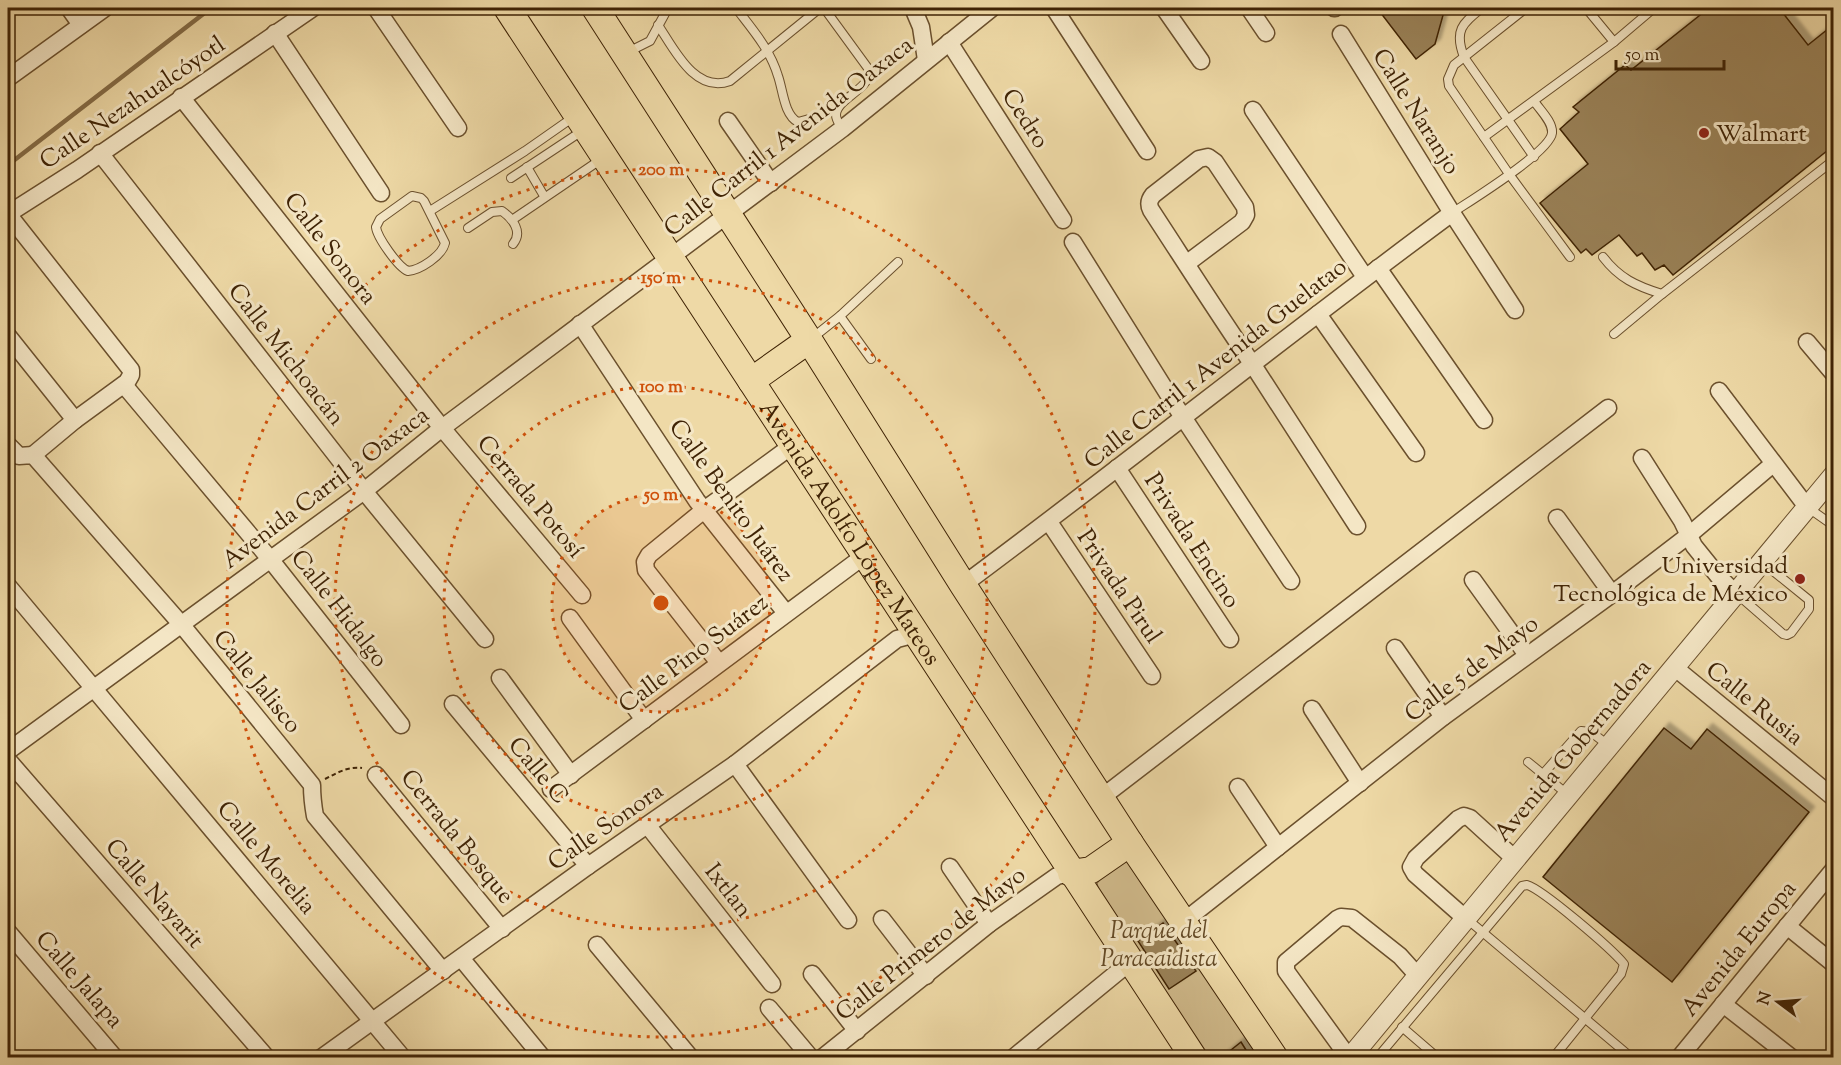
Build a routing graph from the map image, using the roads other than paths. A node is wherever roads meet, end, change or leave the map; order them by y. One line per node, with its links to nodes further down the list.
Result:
1 (69, 8): 19 (street)
2 (105, 8): 19 (street)
3 (313, 8): 21 (street, Calle Nezahualcóyotl)
4 (376, 8): 39 (street)
5 (507, 8): 38 (main road, Avenida Adolfo López Mateos)
6 (668, 8): 20 (lane)
7 (736, 8): 26 (lane)
8 (822, 8): 26 (lane); 40 (lane)
9 (913, 8): 29 (street)
10 (992, 8): 24 (street, Calle Carril 1 Avenida Oaxaca)
11 (1054, 8): 42 (street)
12 (1164, 8): 30 (street)
13 (1249, 8): 22 (street)
14 (1482, 8): 28 (lane)
15 (1526, 8): 28 (lane)
16 (1586, 8): 25 (lane)
17 (1654, 8): 25 (lane)
18 (602, 12): 27 (main road)
19 (81, 25): 31 (street)
20 (658, 26): 26 (lane); 27 (lane)
21 (275, 33): 32 (street, Calle Nezahualcóyotl); 51 (street)
22 (1266, 33)
23 (1341, 34): 54 (street, Calle Naranjo)
24 (949, 42): 29 (street, Calle Carril 1 Avenida Oaxaca); 58 (street, Cedro)
25 (1614, 42): 33 (lane)
26 (768, 51): 35 (lane)
27 (625, 54): 56 (main road)
28 (1464, 57): 36 (lane); 41 (lane)
29 (926, 60): 40 (street, Calle Carril 1 Avenida Oaxaca)
30 (1201, 61)
31 (8, 78)
32 (181, 97): 43 (street, Calle Nezahualcóyotl); 87 (street, Calle Sonora)
33 (1534, 101): 36 (lane); 44 (lane, Calle Carril 1 Avenida Guelatao)
34 (1253, 110): 67 (street)
35 (809, 119)
36 (1509, 120): 41 (lane); 44 (lane)
37 (728, 121): 50 (street)
38 (580, 122): 45 (main road, Avenida Adolfo López Mateos); 47 (lane); 53 (lane)
39 (458, 128)
40 (842, 129): 50 (street, Calle Carril 1 Avenida Oaxaca)
41 (1484, 137): 48 (lane)
42 (1147, 151)
43 (100, 153): 55 (street, Calle Nezahualcóyotl); 96 (street, Calle Michoacán)
44 (1534, 157): 48 (lane, Calle Carril 1 Avenida Guelatao)
45 (603, 158): 52 (lane); 64 (main road, Avenida Adolfo López Mateos)
46 (1833, 160): 68 (lane)
47 (527, 167): 49 (lane); 52 (lane)
48 (1509, 174): 54 (lane, Calle Carril 1 Avenida Guelatao); 63 (lane)
49 (511, 178)
50 (771, 183): 56 (street, Calle Carril 1 Avenida Oaxaca)
51 (381, 193)
52 (544, 196): 57 (lane)
53 (430, 212): 53 (lane)
54 (1452, 213): 67 (street, Calle Carril 1 Avenida Guelatao); 69 (street, Calle Naranjo)
55 (8, 214): 80 (street, Calle Hidalgo)
56 (729, 215): 64 (street, Calle Carril 1 Avenida Oaxaca); 75 (main road)
57 (512, 220): 59 (lane); 61 (lane)
58 (1063, 220)
59 (468, 228)
60 (1073, 242): 84 (street)
61 (513, 243)
62 (1603, 256): 68 (lane)
63 (1570, 257)
64 (669, 258): 72 (street, Avenida Carril 2 Oaxaca); 81 (main road, Avenida Adolfo López Mateos)
65 (898, 262): 71 (lane)
66 (1186, 264): 66 (street); 78 (street)
67 (1372, 273): 70 (street, Calle Carril 1 Avenida Guelatao); 86 (street)
68 (1662, 294): 73 (lane)
69 (1515, 310)
70 (1318, 314): 78 (street, Calle Carril 1 Avenida Guelatao); 90 (street)
71 (840, 316): 75 (lane); 77 (lane)
72 (580, 324): 87 (street, Avenida Carril 2 Oaxaca); 98 (street, Calle Benito Juárez)
73 (1614, 334)
74 (8, 336): 85 (street)
75 (809, 340): 81 (main road); 109 (main road)
76 (1807, 342): 79 (street)
77 (871, 359)
78 (1253, 365): 84 (street, Calle Carril 1 Avenida Guelatao); 101 (street)
79 (1833, 374)
80 (127, 380): 85 (street); 105 (street, Calle Hidalgo)
81 (751, 381): 89 (main road, Avenida Adolfo López Mateos)
82 (1719, 391): 93 (street)
83 (1608, 408): 144 (street)
84 (1182, 417): 94 (street, Calle Carril 1 Avenida Guelatao); 108 (street)
85 (75, 420): 91 (street)
86 (1484, 420)
87 (442, 428): 96 (street, Avenida Carril 2 Oaxaca); 113 (street, Cerrada Potosí)
88 (8, 445): 91 (street, Calle Jalisco)
89 (793, 445): 98 (street); 104 (main road, Avenida Adolfo López Mateos)
90 (1416, 453)
91 (33, 455): 116 (street, Calle Jalisco)
92 (1642, 458): 103 (street)
93 (1773, 464): 97 (street); 103 (street, Calle 5 de Mayo)
94 (1117, 468): 100 (street, Calle Carril 1 Avenida Guelatao); 119 (street, Privada Encino)
95 (1833, 475): 97 (street, Avenida Gobernadora)
96 (364, 490): 105 (street, Avenida Carril 2 Oaxaca); 118 (street, Calle Michoacán)
97 (1807, 507): 102 (lane); 106 (street, Avenida Gobernadora)
98 (704, 510): 114 (street, Calle Benito Juárez); 122 (street)
99 (1557, 518): 112 (street)
100 (1048, 522): 109 (street, Calle Carril 1 Avenida Guelatao); 124 (street, Privada Pirul)
101 (1357, 526)
102 (1833, 526)
103 (1689, 535): 111 (street); 112 (street, Calle 5 de Mayo)
104 (864, 556): 114 (street, Calle Pino Suárez); 117 (main road, Avenida Adolfo López Mateos)
105 (270, 559): 116 (street, Avenida Carril 2 Oaxaca); 131 (street, Calle Hidalgo)
106 (1762, 561): 111 (street, Avenida Gobernadora); 111 (lane)
107 (1473, 579): 121 (street)
108 (1291, 581)
109 (963, 585): 144 (main road)
110 (8, 586): 126 (street, Calle Morelia)
111 (1735, 593): 123 (street, Avenida Gobernadora)
112 (1612, 594): 121 (street, Calle 5 de Mayo)
113 (582, 595)
114 (786, 613): 122 (street, Calle Pino Suárez)
115 (570, 618): 130 (street)
116 (181, 624): 126 (street, Avenida Carril 2 Oaxaca); 167 (street, Calle Jalisco)
117 (916, 634): 136 (street, Calle Sonora); 153 (main road, Avenida Adolfo López Mateos)
118 (485, 639)
119 (1230, 639)
120 (1395, 648): 129 (street)
121 (1527, 655): 129 (street, Calle 5 de Mayo)
122 (719, 663): 130 (street, Calle Pino Suárez)
123 (1674, 667): 132 (street, Avenida Gobernadora); 145 (street, Calle Rusia)
124 (1152, 676)
125 (500, 678): 139 (street)
126 (95, 688): 133 (street, Avenida Carril 2 Oaxaca); 175 (street, Calle Morelia)
127 (453, 704): 150 (street, Calle C)
128 (1312, 709): 140 (street)
129 (1443, 717): 140 (street, Calle 5 de Mayo)
130 (644, 720): 139 (street, Calle Pino Suárez)
131 (401, 725)
132 (1609, 745): 137 (lane); 143 (street, Avenida Gobernadora)
133 (8, 751)
134 (8, 760): 179 (street, Calle Nayarit)
135 (1528, 762): 137 (lane)
136 (735, 764): 146 (street, Calle Sonora); 156 (street)
137 (1543, 774): 143 (lane)
138 (376, 775): 160 (street, Cerrada Bosque)
139 (571, 775): 142 (street, Calle Pino Suárez)
140 (1360, 783): 148 (street, Calle 5 de Mayo)
141 (1238, 787): 148 (street)
142 (551, 789)
143 (1568, 794): 149 (street, Avenida Gobernadora)
144 (1101, 798): 147 (main road)
145 (1833, 798)
146 (648, 826): 150 (street, Calle Sonora); 171 (street, Ixtlan)
147 (1131, 843): 153 (main road); 157 (main road)
148 (1278, 847): 157 (street, Calle 5 de Mayo)
149 (1515, 859): 154 (street, Avenida Gobernadora); 154 (street)
150 (588, 866): 160 (street, Calle Sonora)
151 (950, 867): 158 (street)
152 (1833, 869): 159 (street, Avenida Europa)
153 (1071, 873): 158 (street, Calle Primero de Mayo); 165 (main road, Avenida Adolfo López Mateos)
154 (1465, 918): 162 (lane); 170 (street, Avenida Gobernadora)
155 (882, 919): 169 (street)
156 (848, 920)
157 (1183, 922): 188 (main road)
158 (989, 924): 169 (street, Calle Primero de Mayo)
159 (1787, 926): 166 (street); 172 (street, Avenida Europa)
160 (502, 929): 164 (street, Calle Sonora)
161 (8, 932): 178 (street, Calle Jalapa)
162 (1483, 933): 174 (lane); 174 (lane); 176 (lane)
163 (597, 945): 183 (street)
164 (461, 958): 167 (street, Calle Sonora); 182 (street)
165 (1131, 962): 186 (street); 187 (main road, Avenida Adolfo López Mateos)
166 (1833, 964)
167 (443, 971): 175 (street, Calle Sonora)
168 (812, 974): 177 (street)
169 (926, 976): 177 (street, Calle Primero de Mayo)
170 (1418, 976): 189 (street, Avenida Gobernadora); 189 (street)
171 (772, 984)
172 (1723, 1004): 194 (street, Avenida Europa); 195 (street)
173 (769, 1008): 184 (street)
174 (1585, 1019): 192 (lane); 193 (lane)
175 (373, 1022): 180 (street, Calle Sonora); 181 (street, Calle Morelia)
176 (1402, 1027): 190 (lane); 191 (lane)
177 (857, 1031): 185 (street, Calle Primero de Mayo)
178 (115, 1058)
179 (267, 1058)
180 (321, 1058)
181 (403, 1058)
182 (543, 1058)
183 (690, 1058)
184 (811, 1058)
185 (822, 1058)
186 (1013, 1058)
187 (1194, 1058)
188 (1275, 1058)
189 (1349, 1058)
190 (1377, 1058)
191 (1438, 1058)
192 (1553, 1058)
193 (1632, 1058)
194 (1679, 1058)
195 (1792, 1058)

